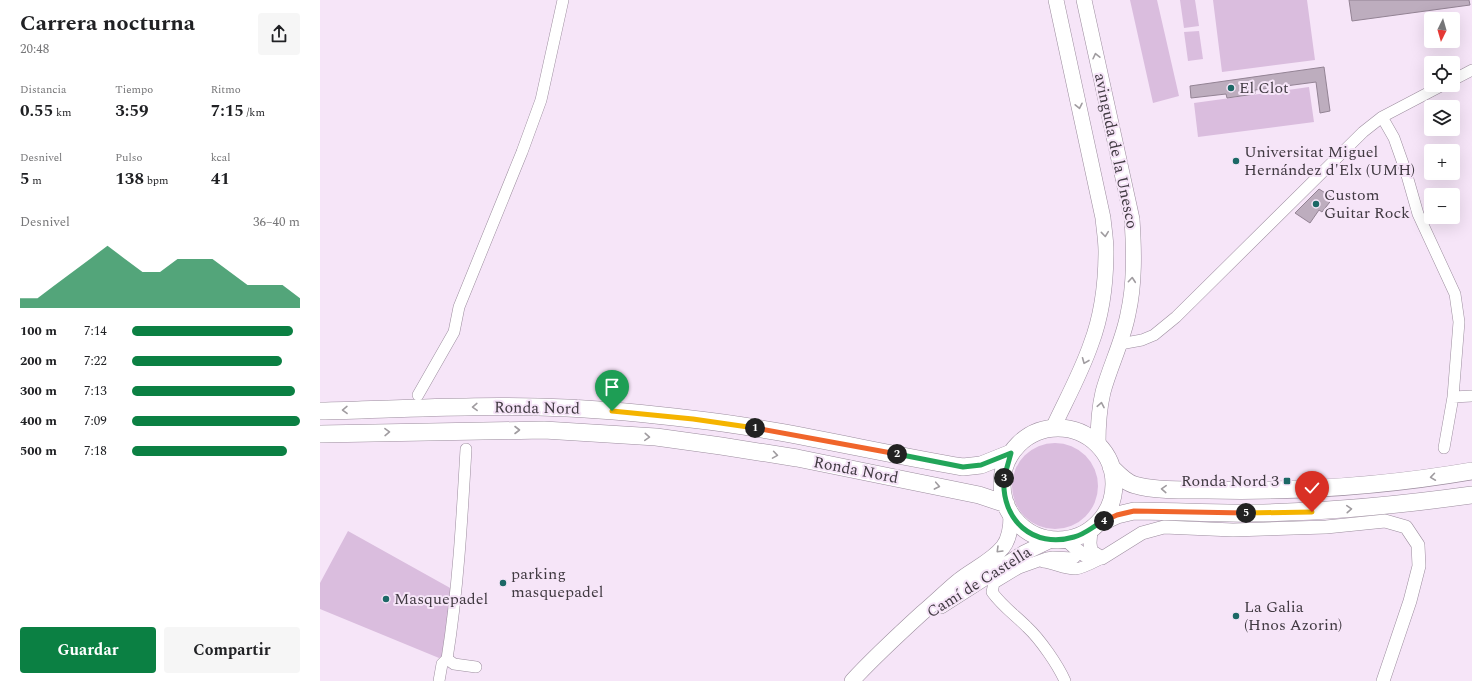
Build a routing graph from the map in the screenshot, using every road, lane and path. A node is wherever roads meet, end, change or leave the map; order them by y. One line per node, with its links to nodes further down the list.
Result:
1 (563, 0): 9 (street)
2 (1056, 0): 13 (main road, avinguda de la Unesco, one-way to 13)
3 (1084, 0): 8 (main road, avinguda de la Unesco, one-way to 3)
4 (1472, 70): 5 (street)
5 (1460, 76)
6 (1430, 92): 7 (street)
7 (1382, 117): 8 (street); 11 (street)
8 (1120, 344): 15 (main road, avinguda de la Unesco, one-way to 8)
9 (418, 396)
10 (1472, 396): 11 (street)
11 (1453, 397): 16 (street)
12 (320, 411): 18 (main road, Ronda Nord, one-way to 12)
13 (1053, 428): 15 (main road); 18 (main road)
14 (320, 434): 22 (main road, Ronda Nord, one-way to 22)
15 (1098, 444): 19 (main road)
16 (1444, 448)
17 (466, 449): 28 (street)
18 (1011, 453): 22 (main road)
19 (1111, 468): 20 (main road, one-way to 19); 23 (main road)
20 (1472, 471)
21 (1472, 494): 23 (main road, one-way to 21)
22 (1009, 509): 24 (main road); 27 (main road, Camí de Castella, one-way to 27)
23 (1096, 525): 24 (main road); 25 (street)
24 (1064, 543): 25 (street); 26 (street); 27 (main road, Camí de Castella)
25 (1102, 558): 26 (street); 33 (street)
26 (1037, 562): 32 (street)
27 (907, 626): 31 (main road, Camí de Castella)
28 (447, 659): 29 (street); 30 (street)
29 (476, 667)
30 (438, 681)
31 (852, 681)
32 (1065, 681)
33 (1383, 681)

